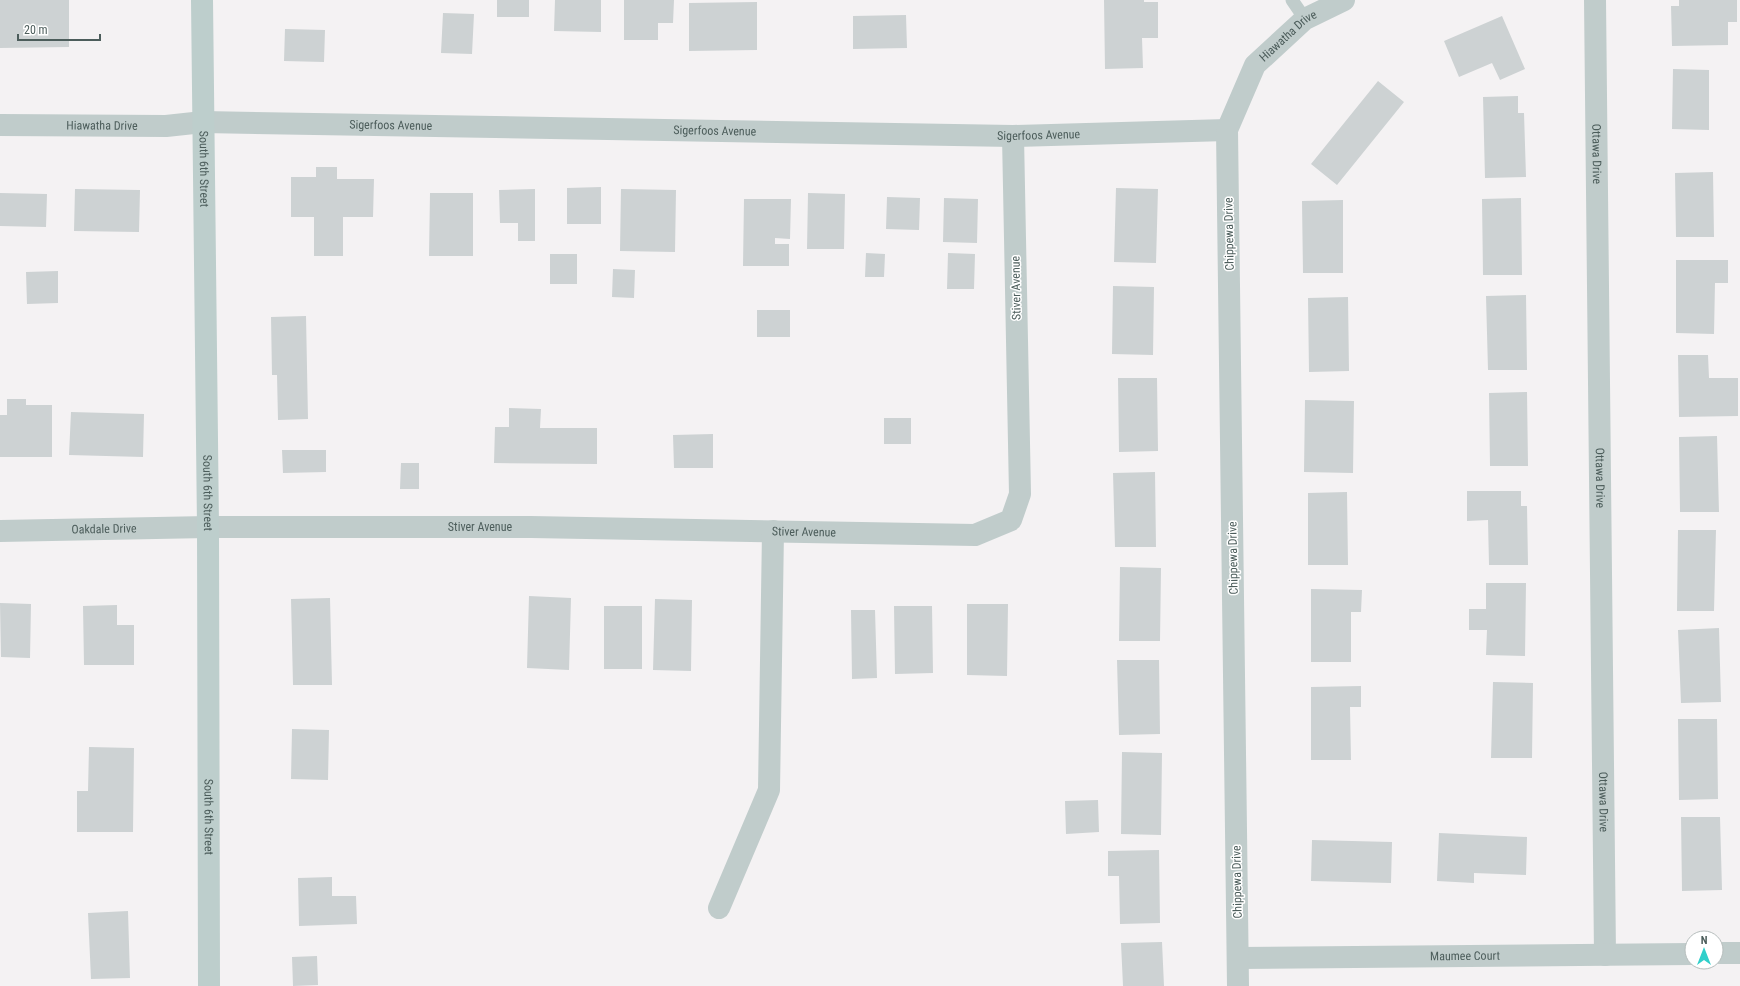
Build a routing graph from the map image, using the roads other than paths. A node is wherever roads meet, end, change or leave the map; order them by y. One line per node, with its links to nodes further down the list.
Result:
1 (202, 0): 6 (street, South 6th Street)
2 (1292, 0): 5 (lane)
3 (1344, 0): 5 (street, Hiawatha Drive)
4 (1595, 0): 17 (street, Ottawa Drive)
5 (1305, 19): 8 (street, Hiawatha Drive)
6 (203, 122): 7 (street, Hiawatha Drive); 9 (street, Sigerfoos Avenue); 10 (street, South 6th Street)
7 (0, 125)
8 (1228, 130): 9 (street, Sigerfoos Avenue); 18 (street, Chippewa Drive)
9 (1013, 136): 12 (street, Stiver Avenue)
10 (208, 527): 11 (street, Oakdale Drive); 12 (street, Stiver Avenue); 19 (street, South 6th Street)
11 (0, 531)
12 (773, 531): 13 (street)
13 (719, 908)
14 (1724, 953): 15 (street)
15 (1740, 953)
16 (1684, 954): 17 (street, Maumee Court)
17 (1605, 955): 18 (street, Maumee Court)
18 (1238, 958): 20 (street, Chippewa Drive)
19 (209, 986)
20 (1238, 986)

